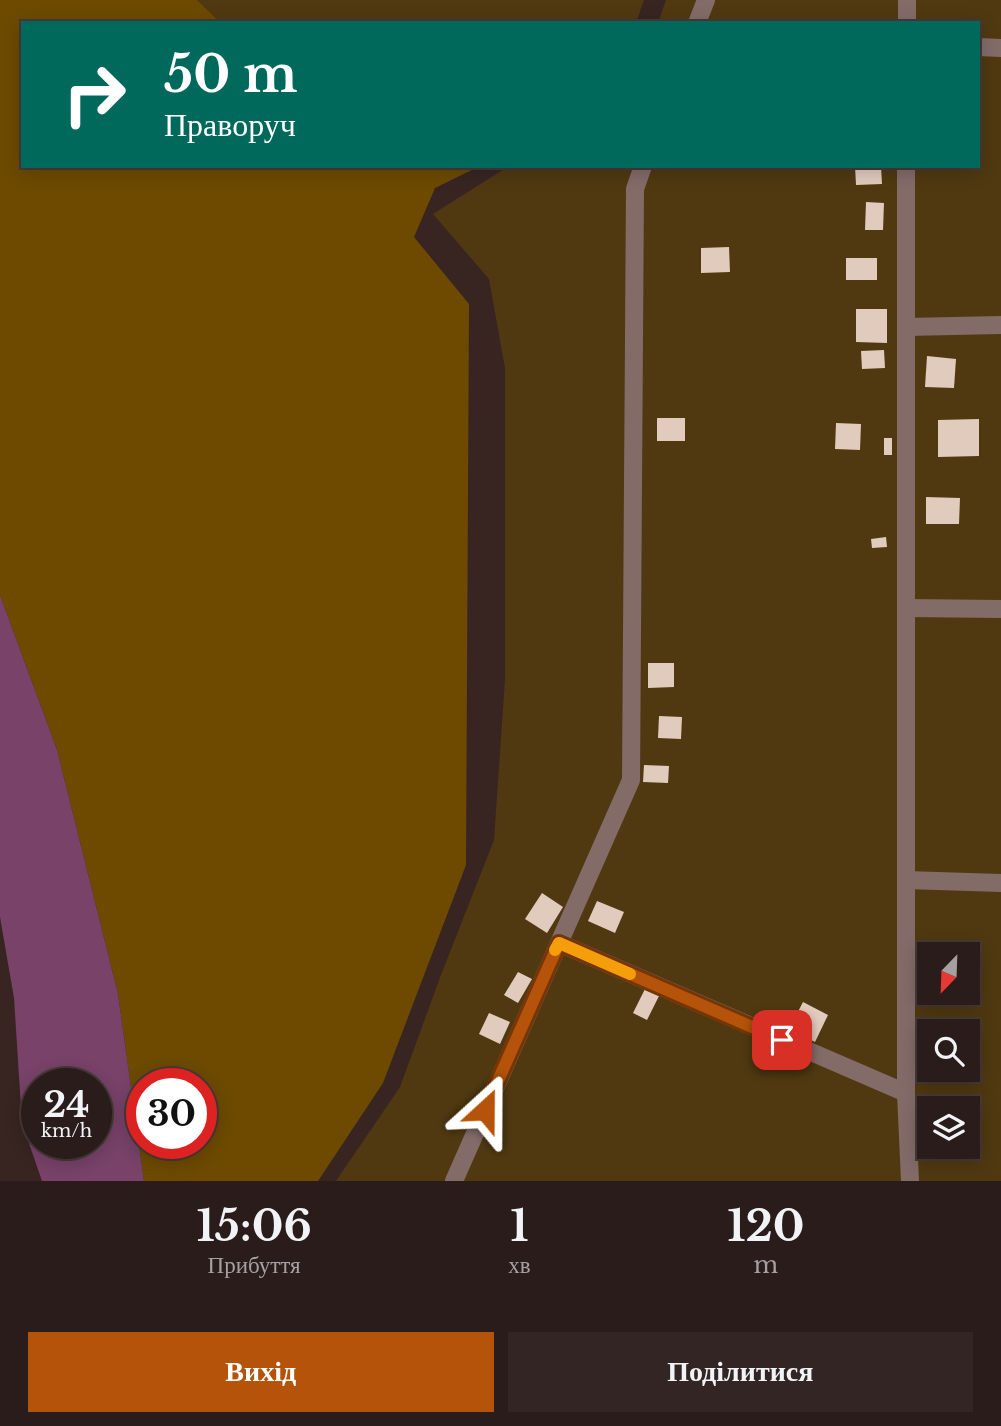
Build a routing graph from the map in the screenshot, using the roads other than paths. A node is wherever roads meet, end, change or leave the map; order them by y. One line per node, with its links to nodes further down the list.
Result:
1 (706, 0): 3 (street)
2 (906, 0): 4 (street)
3 (698, 21)
4 (906, 21)
5 (980, 47): 6 (street)
6 (1001, 48)
7 (642, 168): 15 (street)
8 (906, 168): 10 (street)
9 (1001, 325): 10 (street)
10 (906, 327): 11 (street)
11 (906, 608): 12 (street); 13 (street)
12 (1001, 609)
13 (906, 880): 14 (street); 16 (street)
14 (1001, 883)
15 (559, 943): 16 (street); 17 (street)
16 (906, 1093): 18 (street)
17 (454, 1181)
18 (910, 1181)

